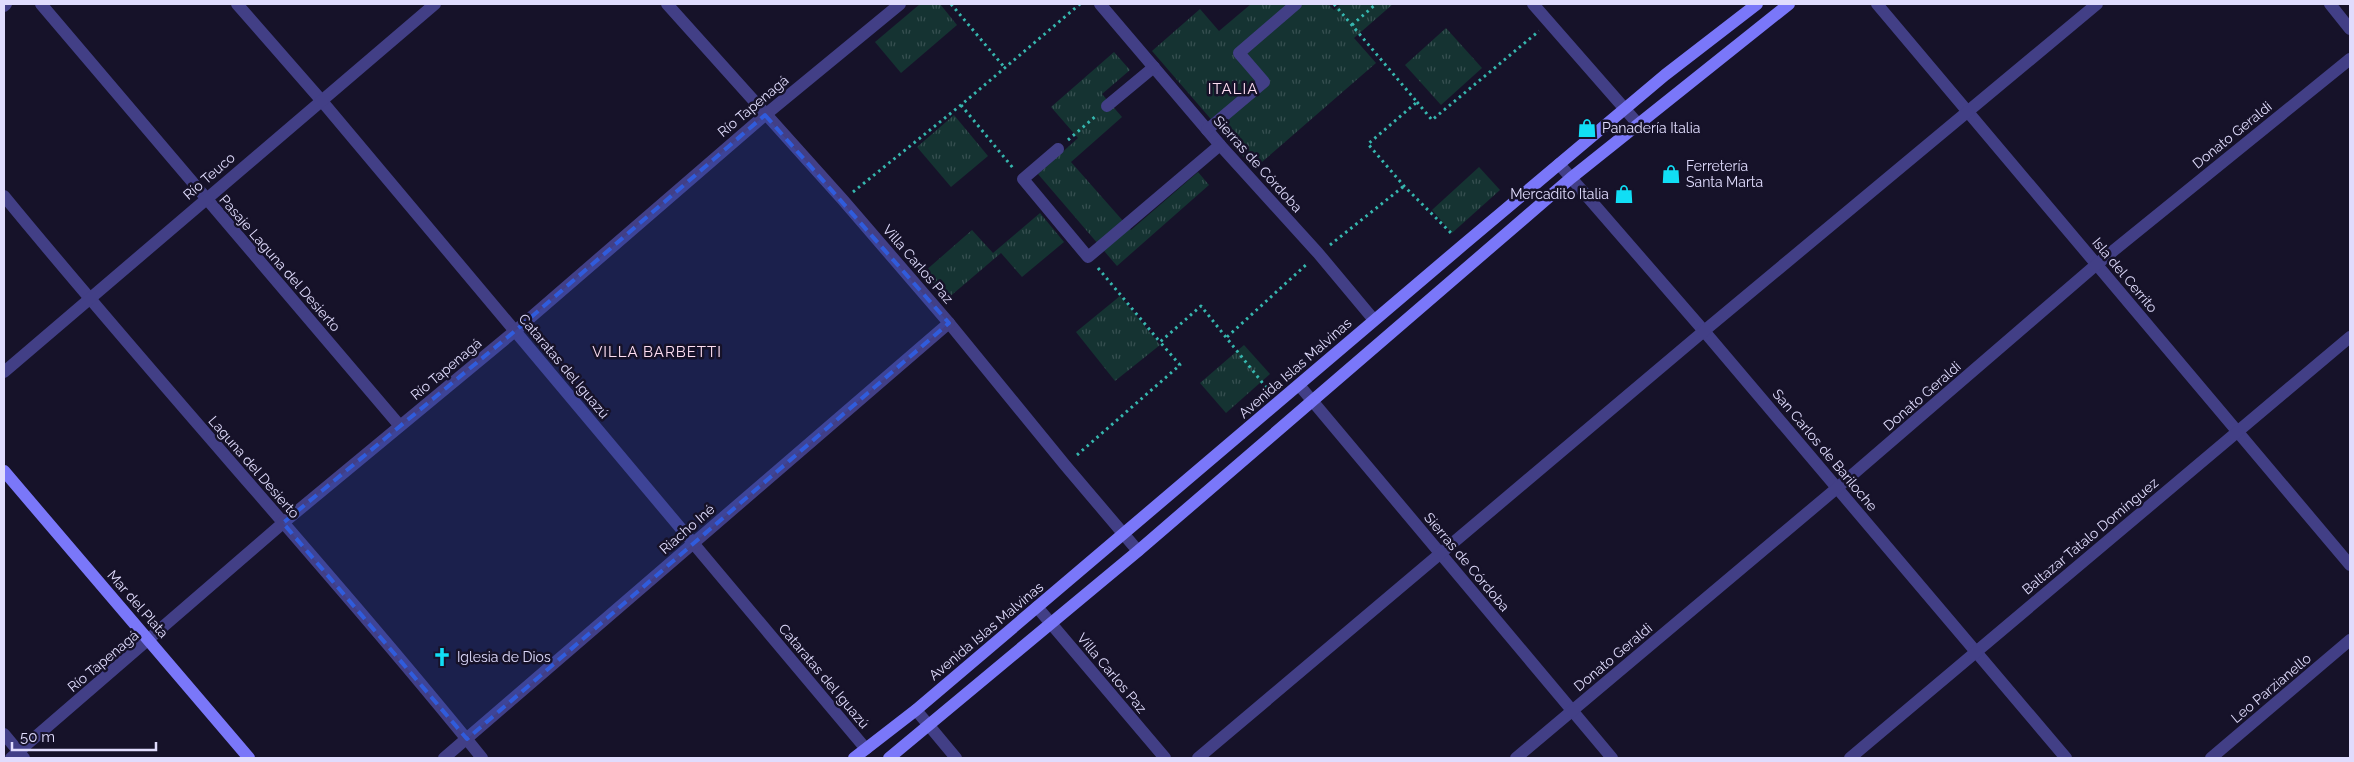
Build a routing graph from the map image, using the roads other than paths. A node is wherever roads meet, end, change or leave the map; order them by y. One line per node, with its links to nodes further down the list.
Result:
1 (41, 4): 29 (street, Pasaje Laguna del Desierto)
2 (236, 4): 17 (street, Cataratas del Iguazú)
3 (435, 4): 17 (street, Río Teuco)
4 (667, 4): 21 (street, Villa Carlos Paz)
5 (900, 4): 21 (street, Río Tapenagá)
6 (1100, 4): 16 (street, Sierras de Córdoba)
7 (1296, 4): 23 (street)
8 (1533, 4): 19 (street)
9 (1757, 4): 19 (main road, Avenida Islas Malvinas)
10 (1789, 4): 22 (main road)
11 (1877, 4): 20 (street, Isla del Cerrito)
12 (2096, 4): 20 (street)
13 (2330, 4): 14 (street)
14 (2350, 29)
15 (2350, 59): 30 (street, Donato Geraldi)
16 (1154, 67): 18 (street); 23 (street, Sierras de Córdoba)
17 (321, 100): 29 (street, Río Teuco); 35 (street, Cataratas del Iguazú)
18 (1107, 106)
19 (1625, 109): 22 (street); 26 (main road, Avenida Islas Malvinas)
20 (1968, 112): 30 (street, Isla del Cerrito); 34 (street)
21 (765, 115): 33 (street, Villa Carlos Paz); 35 (street, Río Tapenagá)
22 (1638, 124): 27 (main road)
23 (1207, 130): 24 (street, Sierras de Córdoba)
24 (1220, 145): 25 (street); 32 (street, Sierras de Córdoba)
25 (1058, 149)
26 (1559, 164): 27 (street, San Carlos de Bariloche); 32 (main road, Avenida Islas Malvinas)
27 (1571, 178): 34 (street, San Carlos de Bariloche); 39 (main road)
28 (4, 196): 31 (street, Laguna del Desierto)
29 (205, 199): 31 (street, Río Teuco); 40 (street, Pasaje Laguna del Desierto)
30 (2097, 264): 41 (street, Isla del Cerrito); 43 (street, Donato Geraldi)
31 (89, 300): 37 (street, Río Teuco); 44 (street, Laguna del Desierto)
32 (1374, 320): 38 (main road, Avenida Islas Malvinas)
33 (949, 323): 45 (street, Villa Carlos Paz); 46 (street, Riacho Iné)
34 (1704, 330): 43 (street, San Carlos de Bariloche); 48 (street)
35 (515, 331): 40 (street, Río Tapenagá); 46 (street, Cataratas del Iguazú)
36 (2350, 337): 41 (street, Baltazar Tatalo Domínguez)
37 (4, 372)
38 (1299, 385): 39 (street, Sierras de Córdoba); 45 (main road, Avenida Islas Malvinas)
39 (1312, 401): 47 (main road); 48 (street, Sierras de Córdoba)
40 (400, 426): 44 (street, Río Tapenagá)
41 (2237, 431): 49 (street, Isla del Cerrito); 54 (street, Baltazar Tatalo Domínguez)
42 (4, 471): 52 (main road, Mar del Plata)
43 (1838, 488): 54 (street, San Carlos de Bariloche); 56 (street, Donato Geraldi)
44 (283, 523): 52 (street, Río Tapenagá); 59 (street, Laguna del Desierto)
45 (1124, 533): 47 (street, Villa Carlos Paz); 50 (main road, Avenida Islas Malvinas)
46 (694, 543): 59 (street, Riacho Iné); 60 (street, Cataratas del Iguazú)
47 (1138, 551): 51 (main road)
48 (1440, 553): 56 (street, Sierras de Córdoba); 69 (street)
49 (2350, 565)
50 (1037, 607): 51 (street, Villa Carlos Paz); 55 (main road, Avenida Islas Malvinas)
51 (1050, 622): 57 (main road); 68 (street, Villa Carlos Paz)
52 (150, 640): 61 (street, Río Tapenagá); 62 (main road, Mar del Plata)
53 (2350, 640): 74 (street, Leo Parzianello)
54 (1976, 652): 72 (street, Baltazar Tatalo Domínguez); 73 (street, San Carlos de Bariloche)
55 (916, 710): 57 (street); 60 (main road, Avenida Islas Malvinas)
56 (1572, 711): 70 (street, Donato Geraldi); 71 (street, Sierras de Córdoba)
57 (929, 725): 66 (main road); 67 (street)
58 (4, 734): 61 (street)
59 (467, 740): 63 (street, Riacho Iné); 64 (street, Laguna del Desierto)
60 (866, 749): 65 (main road, Avenida Islas Malvinas)
61 (18, 756)
62 (249, 758)
63 (444, 758)
64 (482, 758)
65 (854, 758)
66 (889, 758)
67 (956, 758)
68 (1165, 758)
69 (1198, 758)
70 (1516, 758)
71 (1612, 758)
72 (1850, 758)
73 (2066, 758)
74 (2211, 758)

